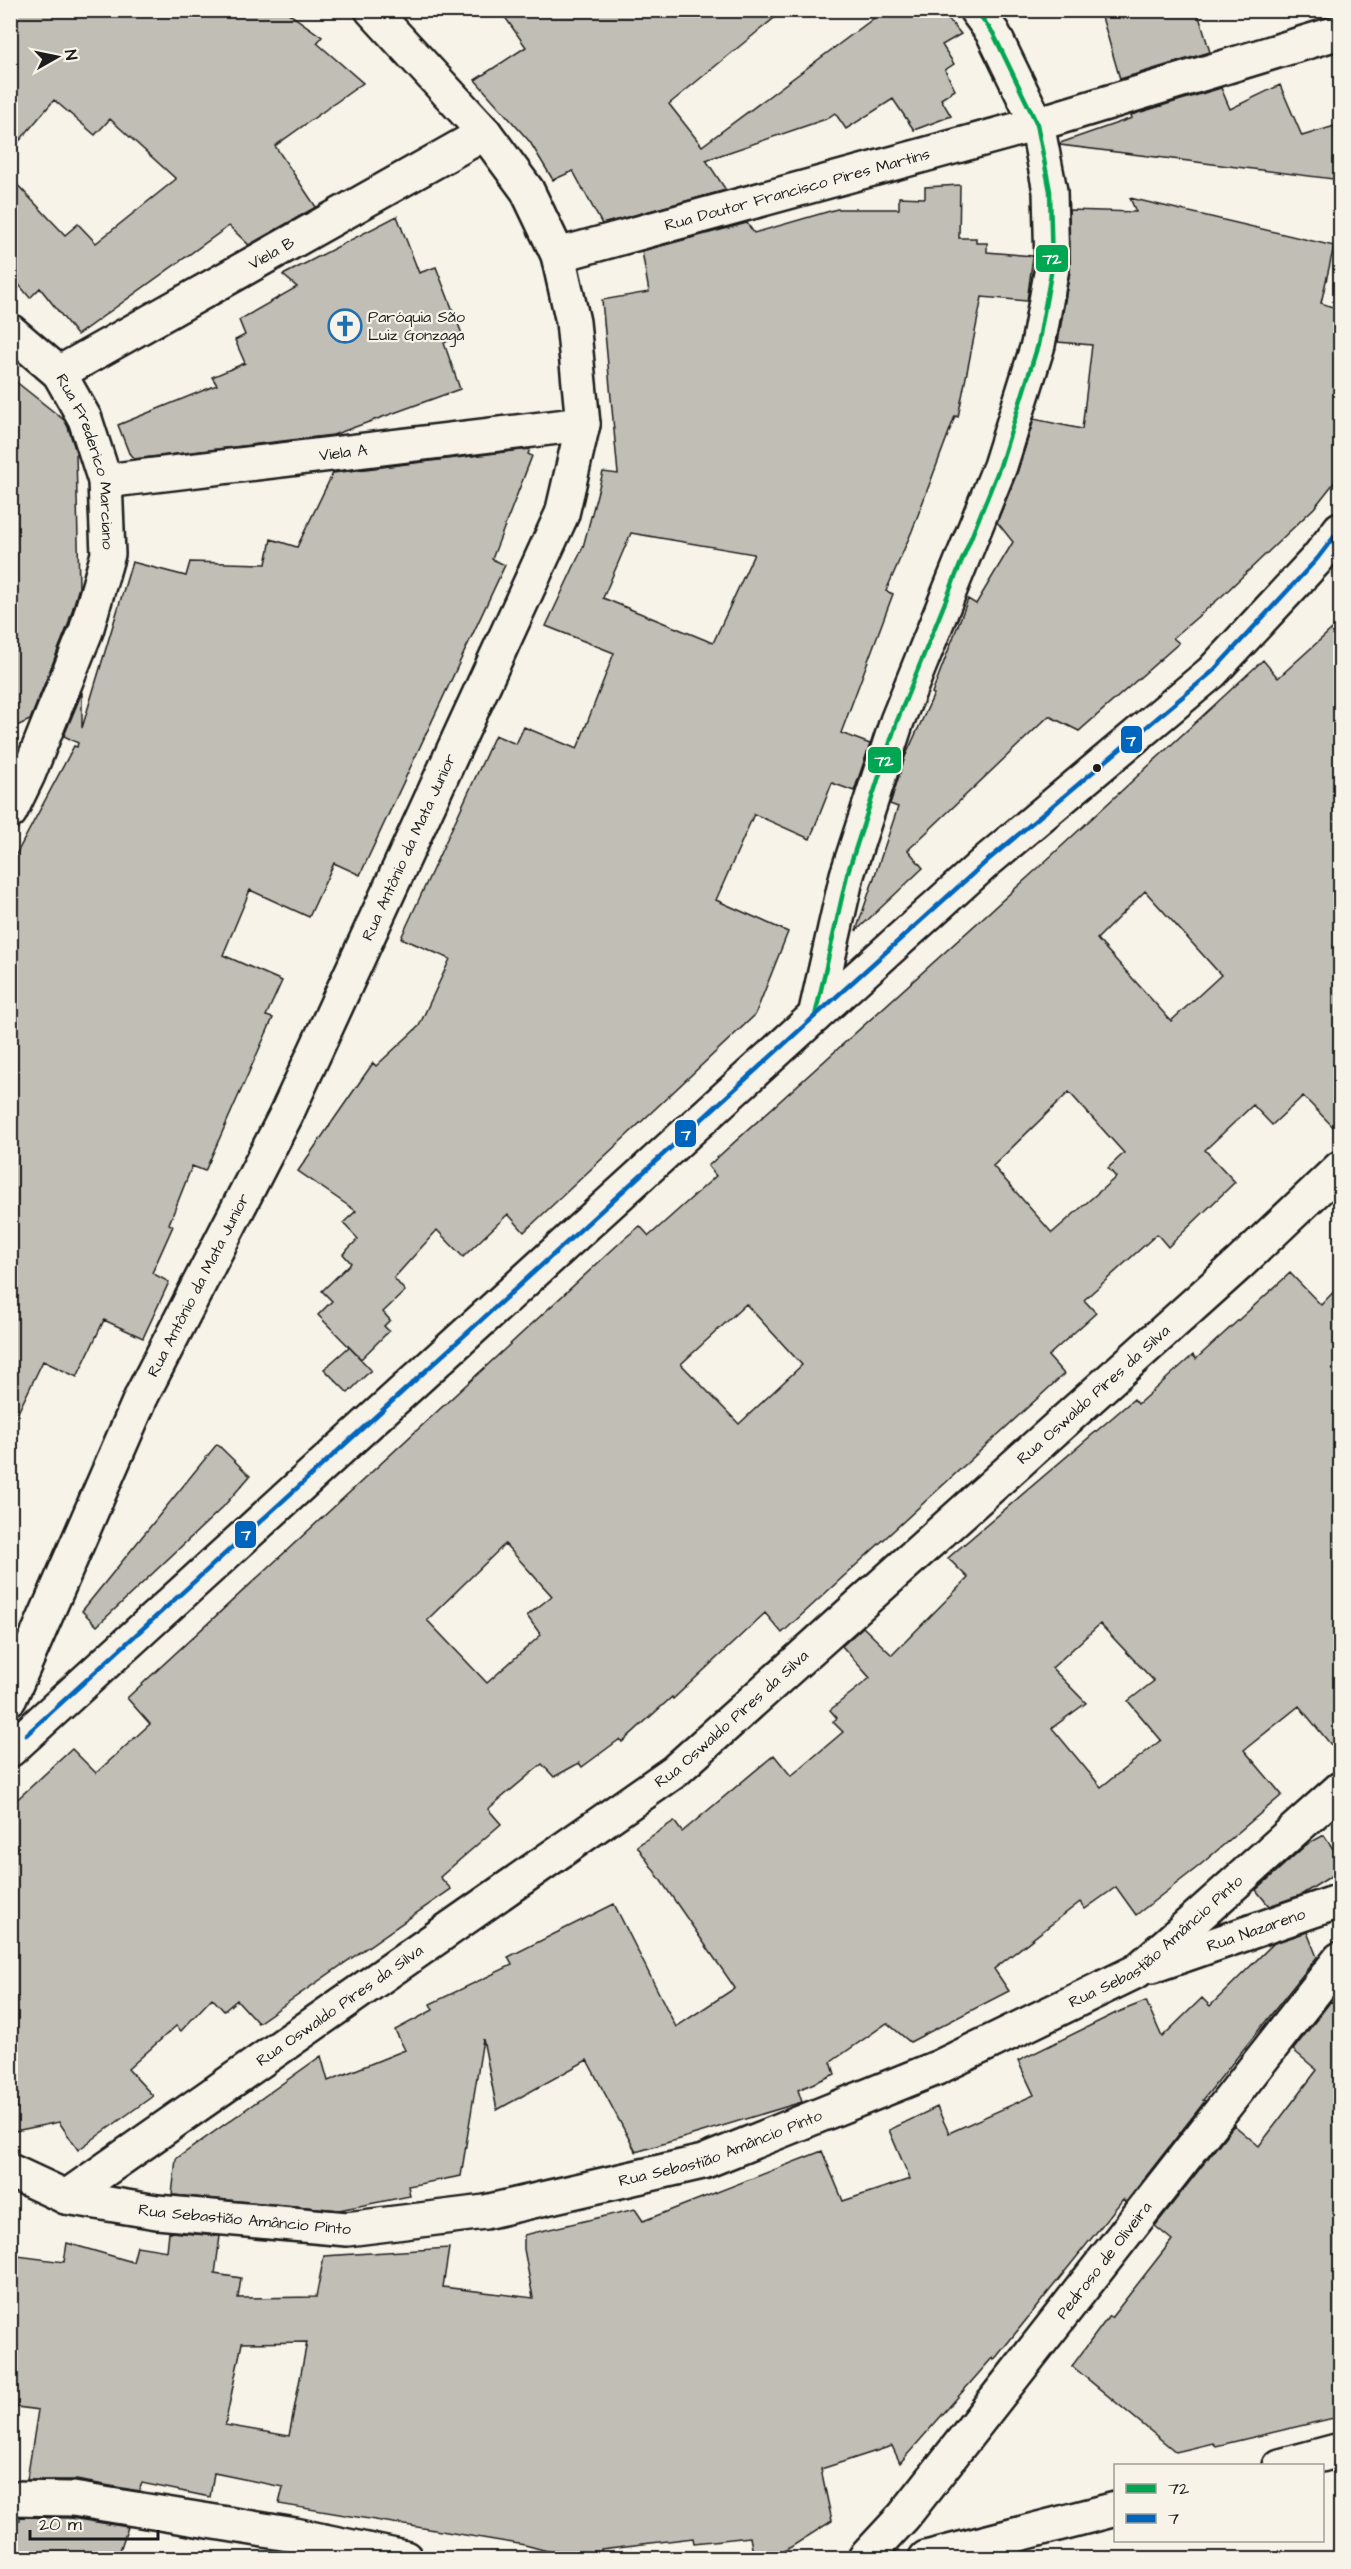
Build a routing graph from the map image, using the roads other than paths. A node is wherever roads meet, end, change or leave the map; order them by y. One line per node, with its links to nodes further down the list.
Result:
1 (372, 10): 5 (street, Rua Antônio da Mata Junior)
2 (976, 10): 4 (street)
3 (1341, 33): 4 (street, Rua Doutor Francisco Pires Martins)
4 (1037, 124): 6 (street, Rua Doutor Francisco Pires Martins); 14 (street)
5 (485, 133): 6 (street, Rua Antônio da Mata Junior); 8 (street, Viela B)
6 (558, 255): 9 (street, Rua Antônio da Mata Junior)
7 (10, 331): 8 (street, Rua Frederico Marciano)
8 (59, 373): 10 (street, Rua Frederico Marciano)
9 (583, 424): 10 (street, Viela A); 16 (street, Rua Antônio da Mata Junior)
10 (105, 481): 12 (street, Rua Frederico Marciano)
11 (1341, 528): 14 (street)
12 (19, 770): 13 (street, Rua Frederico Marciano)
13 (10, 812)
14 (814, 1016): 17 (street)
15 (1341, 1168): 23 (street, Rua Oswaldo Pires da Silva)
16 (10, 1698)
17 (10, 1750)
18 (1341, 1789): 21 (street, Rua Sebastião Amâncio Pinto)
19 (1341, 1901): 21 (street, Rua Nazareno)
20 (1341, 1959): 29 (street, Pedroso de Oliveira)
21 (1137, 1971): 23 (street, Rua Sebastião Amâncio Pinto)
22 (10, 2171): 23 (street, Rua Sebastião Amâncio Pinto)
23 (66, 2197)
24 (1341, 2450): 25 (street)
25 (1288, 2464)
26 (10, 2498): 28 (street)
27 (1114, 2510): 30 (street)
28 (405, 2559)
29 (865, 2559)
30 (926, 2559)

